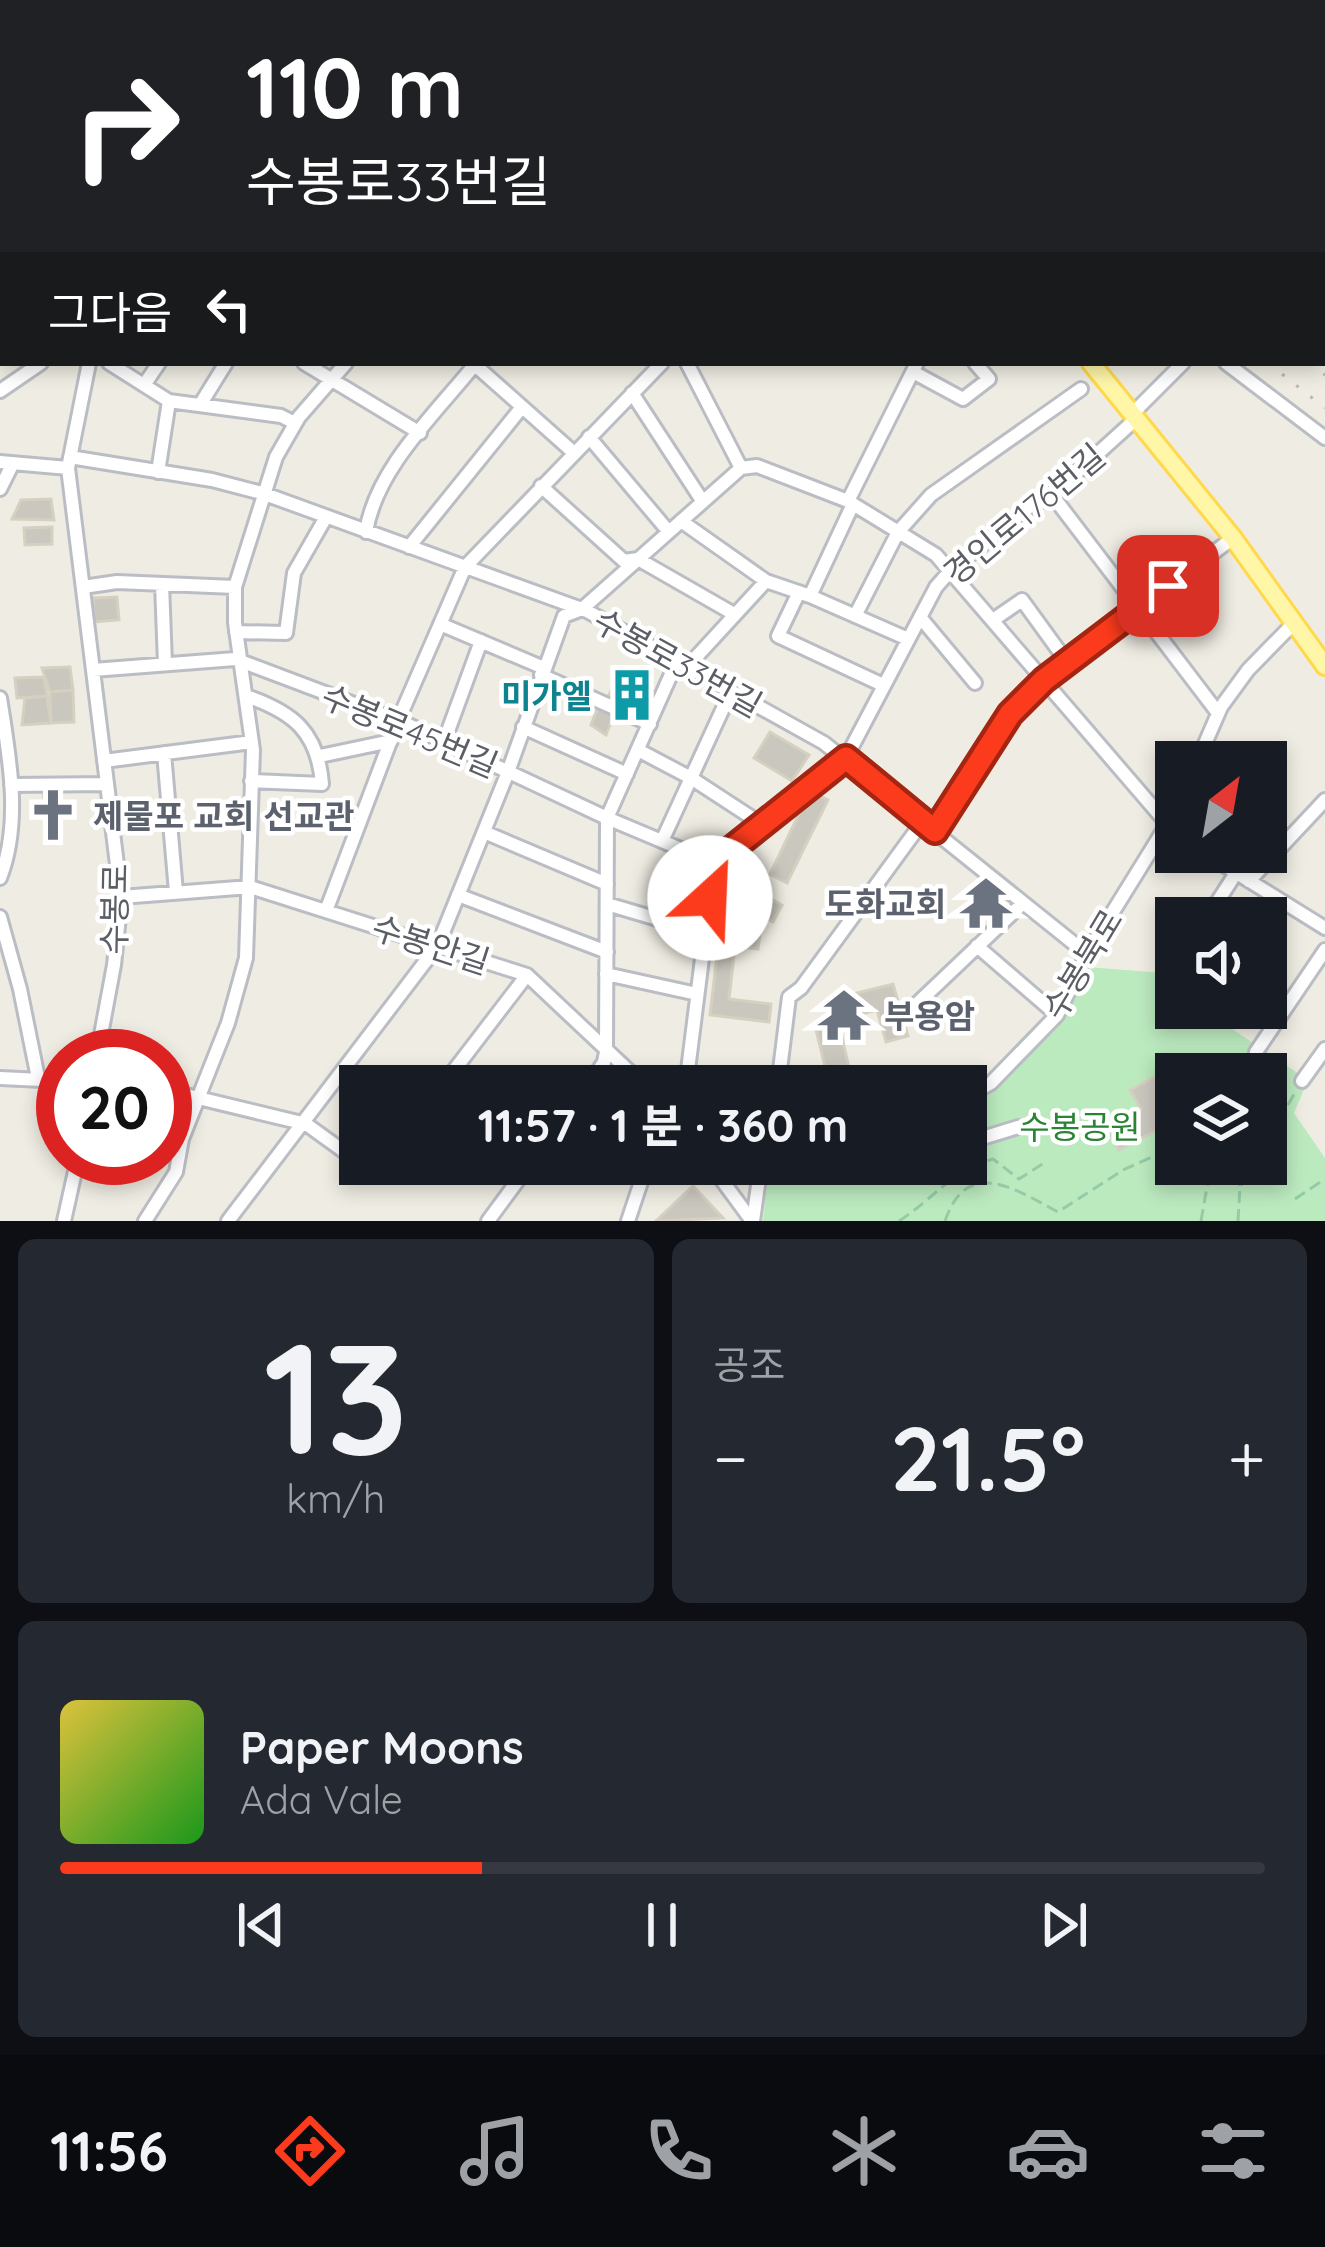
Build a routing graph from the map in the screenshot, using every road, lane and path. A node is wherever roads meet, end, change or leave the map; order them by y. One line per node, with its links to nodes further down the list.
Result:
1 (37, 366): 20 (street)
2 (88, 366): 31 (street, 수봉로)
3 (114, 366): 18 (street)
4 (157, 366): 18 (street)
5 (224, 366): 23 (street)
6 (309, 366): 17 (street)
7 (344, 366): 17 (street)
8 (474, 366): 27 (street)
9 (478, 366): 24 (street)
10 (659, 366): 21 (street)
11 (689, 366): 33 (street)
12 (978, 366): 16 (street)
13 (1093, 366): 25 (main road)
14 (1180, 366): 25 (street, 경인로176번길)
15 (1230, 366): 29 (street)
16 (915, 367): 40 (street)
17 (332, 380): 26 (street); 27 (street)
18 (144, 385): 22 (street)
19 (1081, 388): 45 (street)
20 (0, 391)
21 (632, 393): 28 (street); 39 (street)
22 (169, 400): 23 (street); 34 (street)
23 (200, 405): 26 (street)
24 (522, 406): 30 (street); 47 (street)
25 (1135, 416): 38 (street, 경인로176번길); 46 (main road)
26 (295, 424): 37 (street)
27 (420, 433): 43 (street)
28 (589, 436): 30 (street); 44 (street)
29 (1325, 438)
30 (573, 452): 35 (street)
31 (69, 462): 32 (street, 수봉로33번길); 34 (street, 수봉로33번길); 53 (street, 수봉로)
32 (6, 463): 36 (street)
33 (741, 468): 39 (street); 40 (street)
34 (158, 472): 37 (street, 수봉로33번길)
35 (541, 486): 48 (street); 49 (street)
36 (0, 489)
37 (262, 494): 41 (street, 수봉로33번길); 54 (street)
38 (1052, 495): 50 (street, 경인로176번길); 57 (street)
39 (703, 502): 42 (street)
40 (850, 503): 45 (street); 55 (street)
41 (326, 517): 43 (street, 수봉로33번길); 64 (street)
42 (681, 521): 44 (street); 51 (street)
43 (366, 532): 47 (street, 수봉로33번길)
44 (669, 532): 48 (street)
45 (898, 532): 50 (street); 59 (street)
46 (1233, 538): 57 (street); 63 (main road)
47 (409, 547): 49 (street, 수봉로33번길)
48 (638, 559): 56 (street); 58 (street)
49 (465, 567): 56 (street, 수봉로33번길); 62 (street)
50 (950, 570): 60 (street, 경인로176번길); 61 (street)
51 (766, 581): 55 (street); 58 (street)
52 (162, 584): 53 (street); 54 (street); 69 (street)
53 (82, 587): 72 (street, 수봉로)
54 (235, 587): 64 (street)
55 (804, 594): 59 (street); 76 (street)
56 (582, 608): 70 (street, 수봉로33번길); 73 (street)
57 (1136, 609): 68 (street); 80 (street)
58 (734, 614): 70 (street)
59 (855, 616): 65 (street)
60 (920, 617): 65 (street, 경인로176번길); 75 (street, 경인로176번길)
61 (993, 620): 68 (street); 74 (street)
62 (440, 624): 66 (street); 82 (street)
63 (1292, 625): 71 (main road); 80 (street)
64 (236, 632): 67 (street)
65 (908, 639): 76 (street, 경인로176번길)
66 (481, 641): 73 (street); 88 (street)
67 (239, 660): 69 (street, 수봉로45번길); 78 (street); 82 (street, 수봉로45번길)
68 (1067, 662): 74 (street)
69 (165, 664): 72 (street, 수봉로45번길)
70 (682, 664): 77 (street, 수봉로33번길); 83 (street)
71 (1325, 666)
72 (93, 670): 93 (street, 수봉로)
73 (542, 671): 83 (street); 84 (street)
74 (1044, 680): 102 (street); 107 (street)
75 (975, 683)
76 (883, 685): 92 (street, 경인로176번길)
77 (731, 691): 92 (street, 수봉로33번길); 97 (street)
78 (246, 696): 87 (street); 91 (street)
79 (0, 698): 81 (street)
80 (1218, 713): 86 (street)
81 (2, 718): 94 (street)
82 (398, 721): 85 (street); 88 (street, 수봉로45번길)
83 (650, 724): 89 (street)
84 (523, 727): 95 (street); 96 (street)
85 (391, 741): 91 (street); 125 (street)
86 (1206, 741)
87 (252, 742): 90 (street); 98 (street)
88 (443, 742): 95 (street, 수봉로45번길)
89 (638, 750): 96 (street); 97 (street)
90 (164, 753): 93 (street); 117 (street)
91 (320, 756): 98 (street)
92 (846, 758): 105 (street, 수봉로33번길); 106 (street)
93 (104, 760): 99 (street, 수봉로)
94 (5, 768): 100 (street)
95 (508, 772): 104 (street, 수봉로45번길); 108 (street)
96 (627, 774): 104 (street)
97 (691, 778): 106 (street); 109 (street)
98 (251, 781): 116 (street)
99 (107, 784): 100 (street); 119 (street, 수봉로)
100 (11, 785): 103 (street)
101 (1325, 800): 114 (street)
102 (1155, 810)
103 (5, 817): 113 (street)
104 (608, 818): 109 (street, 수봉로45번길); 115 (street)
105 (923, 821): 107 (street, 수봉로33번길); 147 (street)
106 (763, 826): 111 (street)
107 (935, 831): 123 (street, 수봉로33번길)
108 (484, 832): 115 (street); 118 (street)
109 (662, 841): 111 (street, 수봉로45번길)
110 (1155, 855): 133 (street, 수봉북로)
111 (714, 863): 128 (street)
112 (1236, 873): 114 (street); 120 (street)
113 (0, 878)
114 (1250, 881): 121 (street)
115 (607, 884): 122 (street)
116 (250, 887): 117 (street, 수봉안길); 125 (street, 수봉안길); 154 (street)
117 (176, 892): 119 (street, 수봉안길)
118 (458, 895): 129 (street); 132 (street)
119 (121, 897): 139 (street, 수봉로)
120 (1221, 897)
121 (1275, 897)
122 (607, 904): 128 (street); 132 (street)
123 (1022, 904): 130 (street); 133 (street, 수봉로33번길)
124 (1287, 904): 127 (street)
125 (326, 910): 129 (street, 수봉안길)
126 (0, 917): 148 (street)
127 (1325, 928)
128 (705, 933): 136 (street)
129 (438, 945): 135 (street, 수봉안길); 156 (street)
130 (977, 946): 137 (street); 138 (street)
131 (1325, 950): 142 (street)
132 (607, 952): 134 (street)
133 (1087, 954): 137 (street, 수봉북로)
134 (606, 974): 136 (street); 141 (street)
135 (527, 975): 141 (street, 수봉안길); 143 (street)
136 (698, 994): 146 (street)
137 (1057, 1015): 152 (street, 수봉북로)
138 (904, 1016)
139 (103, 1029)
140 (1325, 1049): 151 (street)
141 (606, 1052): 144 (street); 145 (street, 수봉안길)
142 (1256, 1052)
143 (458, 1065)
144 (602, 1065)
145 (621, 1065)
146 (689, 1065)
147 (781, 1065)
148 (36, 1068)
149 (0, 1078): 150 (street)
150 (36, 1078)
151 (1302, 1081): 155 (path)
152 (987, 1086)
153 (192, 1096): 154 (street)
154 (197, 1097): 156 (street); 172 (street)
155 (1287, 1107)
156 (306, 1124): 159 (street); 173 (street)
157 (1018, 1127): 158 (street)
158 (987, 1137)
159 (339, 1147)
160 (1155, 1156): 178 (path)
161 (1044, 1163): 177 (path)
162 (1325, 1179): 170 (path)
163 (72, 1185): 171 (street)
164 (515, 1185): 174 (street)
165 (640, 1185): 175 (street)
166 (725, 1185): 176 (street)
167 (758, 1185): 176 (street)
168 (1207, 1185): 179 (path)
169 (1240, 1186): 180 (path)
170 (1295, 1198)
171 (64, 1221)
172 (145, 1221)
173 (228, 1221)
174 (488, 1221)
175 (628, 1221)
176 (752, 1221)
177 (899, 1221)
178 (944, 1221)
179 (1201, 1221)
180 (1238, 1221)

